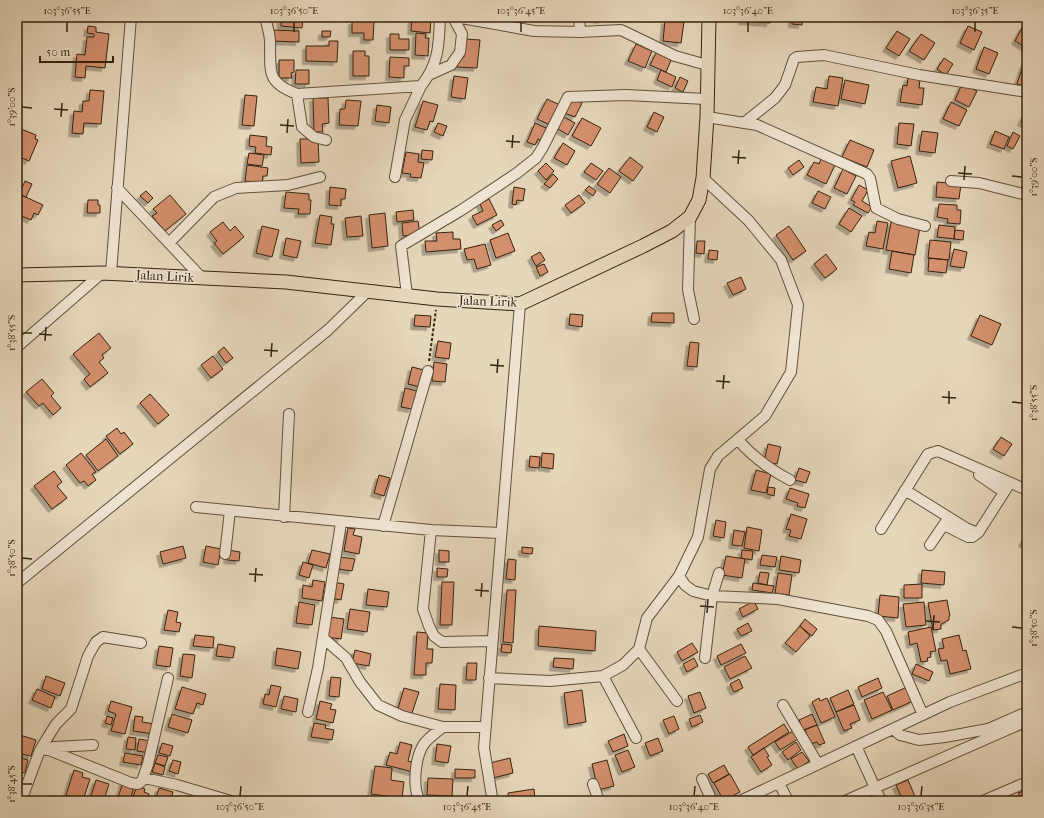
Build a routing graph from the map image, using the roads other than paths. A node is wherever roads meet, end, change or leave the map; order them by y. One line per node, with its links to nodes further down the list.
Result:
1 (131, 17): 22 (street)
2 (265, 17): 13 (street)
3 (440, 17): 10 (street)
4 (453, 17): 10 (street)
5 (456, 17): 8 (street)
6 (580, 17): 8 (street)
7 (709, 17): 9 (main road, Jalan Lirik)
8 (580, 32): 9 (street)
9 (707, 65): 14 (main road, Jalan Lirik)
10 (431, 74): 11 (street)
11 (421, 86): 13 (street); 19 (street)
12 (1027, 92): 16 (street)
13 (297, 94): 17 (street)
14 (706, 99): 15 (main road, Jalan Lirik); 31 (street)
15 (707, 117): 16 (street); 20 (main road, Jalan Lirik)
16 (744, 123): 25 (street)
17 (326, 140)
18 (320, 176): 26 (street)
19 (395, 177)
20 (703, 178): 24 (main road, Jalan Lirik); 37 (street)
21 (951, 181): 23 (street)
22 (116, 188): 26 (street); 27 (street)
23 (1027, 194)
24 (690, 217): 32 (main road, Jalan Lirik); 33 (street)
25 (925, 226)
26 (169, 243): 29 (street)
27 (106, 273): 28 (main road, Jalan Lirik); 29 (main road, Jalan Lirik); 34 (street)
28 (17, 275)
29 (202, 278): 30 (main road, Jalan Lirik)
30 (368, 291): 31 (main road, Jalan Lirik); 57 (street)
31 (407, 295): 32 (main road, Jalan Lirik)
32 (520, 304): 52 (street)
33 (694, 319)
34 (17, 347)
35 (428, 370): 49 (street)
36 (289, 414): 46 (street)
37 (738, 440): 39 (street); 56 (street)
38 (962, 463): 40 (street); 41 (street); 43 (street)
39 (790, 480)
40 (1010, 483): 42 (street); 43 (street)
41 (906, 490): 47 (street); 50 (street)
42 (1027, 490)
43 (1004, 492): 47 (street)
44 (196, 507): 45 (street)
45 (230, 511): 46 (street); 54 (street)
46 (284, 517): 48 (street)
47 (947, 521): 53 (street)
48 (341, 523): 49 (street); 59 (street)
49 (383, 526): 51 (street)
50 (881, 529)
51 (430, 530): 52 (street); 60 (street)
52 (501, 533): 60 (street)
53 (930, 545)
54 (225, 554)
55 (719, 573): 58 (street)
56 (679, 576): 58 (street); 62 (street)
57 (17, 583)
58 (712, 596): 63 (street); 72 (street)
59 (323, 638): 70 (street); 74 (street)
60 (492, 640): 67 (street)
61 (141, 643): 80 (street)
62 (639, 650): 65 (street); 68 (street)
63 (705, 658)
64 (1027, 673): 72 (street)
65 (603, 676): 67 (street); 77 (street)
66 (168, 678): 82 (street)
67 (489, 678): 75 (street)
68 (676, 700)
69 (783, 705): 81 (street)
70 (308, 712)
71 (1027, 712): 76 (street)
72 (923, 715): 76 (street)
73 (1027, 721): 87 (street)
74 (443, 727): 75 (street); 91 (street)
75 (486, 727): 88 (street)
76 (893, 729): 79 (street)
77 (636, 738)
78 (93, 745): 80 (street)
79 (856, 746): 81 (street); 87 (street)
80 (44, 750): 82 (street); 89 (street)
81 (818, 764): 84 (street)
82 (144, 778): 90 (street)
83 (702, 779): 93 (street)
84 (779, 782): 94 (street); 95 (street)
85 (1027, 782): 98 (street)
86 (593, 784): 92 (street)
87 (875, 788): 96 (street); 97 (street)
88 (492, 797)
89 (21, 801)
90 (231, 801)
91 (420, 801)
92 (599, 801)
93 (712, 801)
94 (740, 801)
95 (788, 801)
96 (845, 801)
97 (881, 801)
98 (983, 801)

